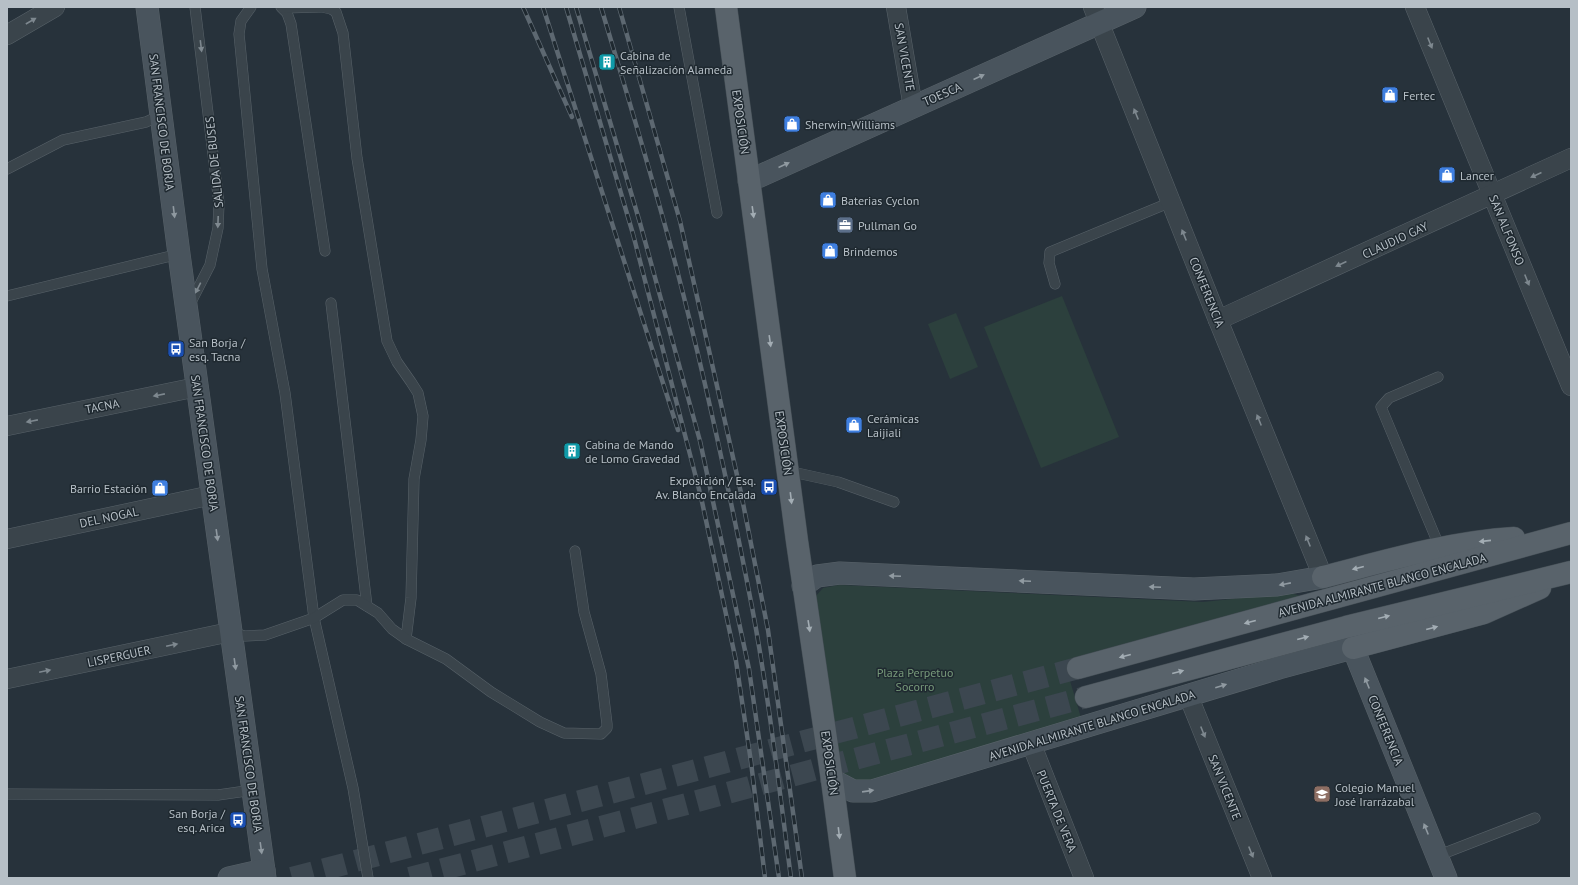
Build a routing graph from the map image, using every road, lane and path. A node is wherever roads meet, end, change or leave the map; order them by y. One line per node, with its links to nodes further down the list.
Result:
1 (55, 7): 13 (street, one-way to 1)
2 (147, 7): 15 (street, SAN FRANCISCO DE BORJA)
3 (195, 7): 27 (lane, SALIDA DE BUSES, one-way to 27)
4 (251, 7): 44 (lane)
5 (321, 7): 11 (lane); 46 (lane)
6 (679, 7): 21 (lane)
7 (726, 7): 18 (main road, EXPOSICIÓN)
8 (896, 7): 14 (street, SAN VICENTE)
9 (1134, 7): 12 (street, TOESCA)
10 (1415, 7): 19 (street, SAN ALFONSO, one-way to 19)
11 (282, 8): 22 (lane)
12 (1096, 15): 14 (street, TOESCA, one-way to 12); 20 (street, CONFERENCIA, one-way to 12)
13 (7, 35)
14 (913, 107): 18 (street, TOESCA, one-way to 14)
15 (161, 115): 17 (lane); 23 (street, SAN FRANCISCO DE BORJA, one-way to 23)
16 (1571, 158): 19 (street, CLAUDIO GAY, one-way to 19)
17 (7, 169)
18 (749, 181): 33 (main road, EXPOSICIÓN, one-way to 33)
19 (1492, 195): 28 (street, CLAUDIO GAY, one-way to 28); 30 (street, SAN ALFONSO, one-way to 30)
20 (1171, 202): 24 (lane); 28 (street, CONFERENCIA, one-way to 20)
21 (717, 213)
22 (325, 251)
23 (179, 254): 25 (lane); 27 (street, SAN FRANCISCO DE BORJA)
24 (1055, 284)
25 (7, 296)
26 (331, 303): 43 (lane)
27 (187, 311): 31 (street, SAN FRANCISCO DE BORJA)
28 (1218, 320): 41 (street, CONFERENCIA, one-way to 28)
29 (1438, 377): 38 (lane)
30 (1571, 386)
31 (197, 387): 32 (street, TACNA, one-way to 32); 34 (street, SAN FRANCISCO DE BORJA)
32 (7, 426)
33 (788, 471): 35 (lane); 42 (main road, EXPOSICIÓN, one-way to 42)
34 (212, 495): 37 (street, DEL NOGAL); 45 (street, SAN FRANCISCO DE BORJA, one-way to 45)
35 (894, 502)
36 (1561, 536): 38 (main road, one-way to 38); 48 (main road, AVENIDA ALMIRANTE BLANCO ENCALADA, one-way to 48)
37 (7, 539)
38 (1440, 548): 41 (main road, one-way to 41)
39 (574, 551): 46 (lane)
40 (1570, 572): 47 (main road, one-way to 40); 51 (main road, AVENIDA ALMIRANTE BLANCO ENCALADA, one-way to 40)
41 (1323, 577): 42 (street, AVENIDA ALMIRANTE BLANCO ENCALADA, one-way to 42)
42 (803, 586): 53 (main road, EXPOSICIÓN, one-way to 53)
43 (368, 606): 44 (lane); 46 (lane)
44 (314, 618): 45 (lane); 60 (lane)
45 (230, 632): 49 (street, LISPERGUER, one-way to 45); 54 (street, SAN FRANCISCO DE BORJA, one-way to 54)
46 (406, 639)
47 (1353, 648): 50 (street, AVENIDA ALMIRANTE BLANCO ENCALADA, one-way to 47); 57 (street, CONFERENCIA, one-way to 47)
48 (1078, 668)
49 (7, 679)
50 (1188, 695): 52 (street, AVENIDA ALMIRANTE BLANCO ENCALADA); 63 (street, SAN VICENTE, one-way to 63)
51 (1086, 697)
52 (1031, 743): 53 (street, AVENIDA ALMIRANTE BLANCO ENCALADA, one-way to 52); 62 (street, PUERTA DE VERA)
53 (832, 780): 61 (main road, EXPOSICIÓN, one-way to 61)
54 (252, 790): 55 (lane); 58 (street, SAN FRANCISCO DE BORJA, one-way to 58)
55 (7, 794)
56 (1535, 818): 57 (lane)
57 (1438, 856): 64 (street, CONFERENCIA)
58 (264, 874): 59 (street)
59 (229, 878)
60 (368, 878)
61 (845, 878)
62 (1084, 878)
63 (1262, 878)
64 (1446, 878)

